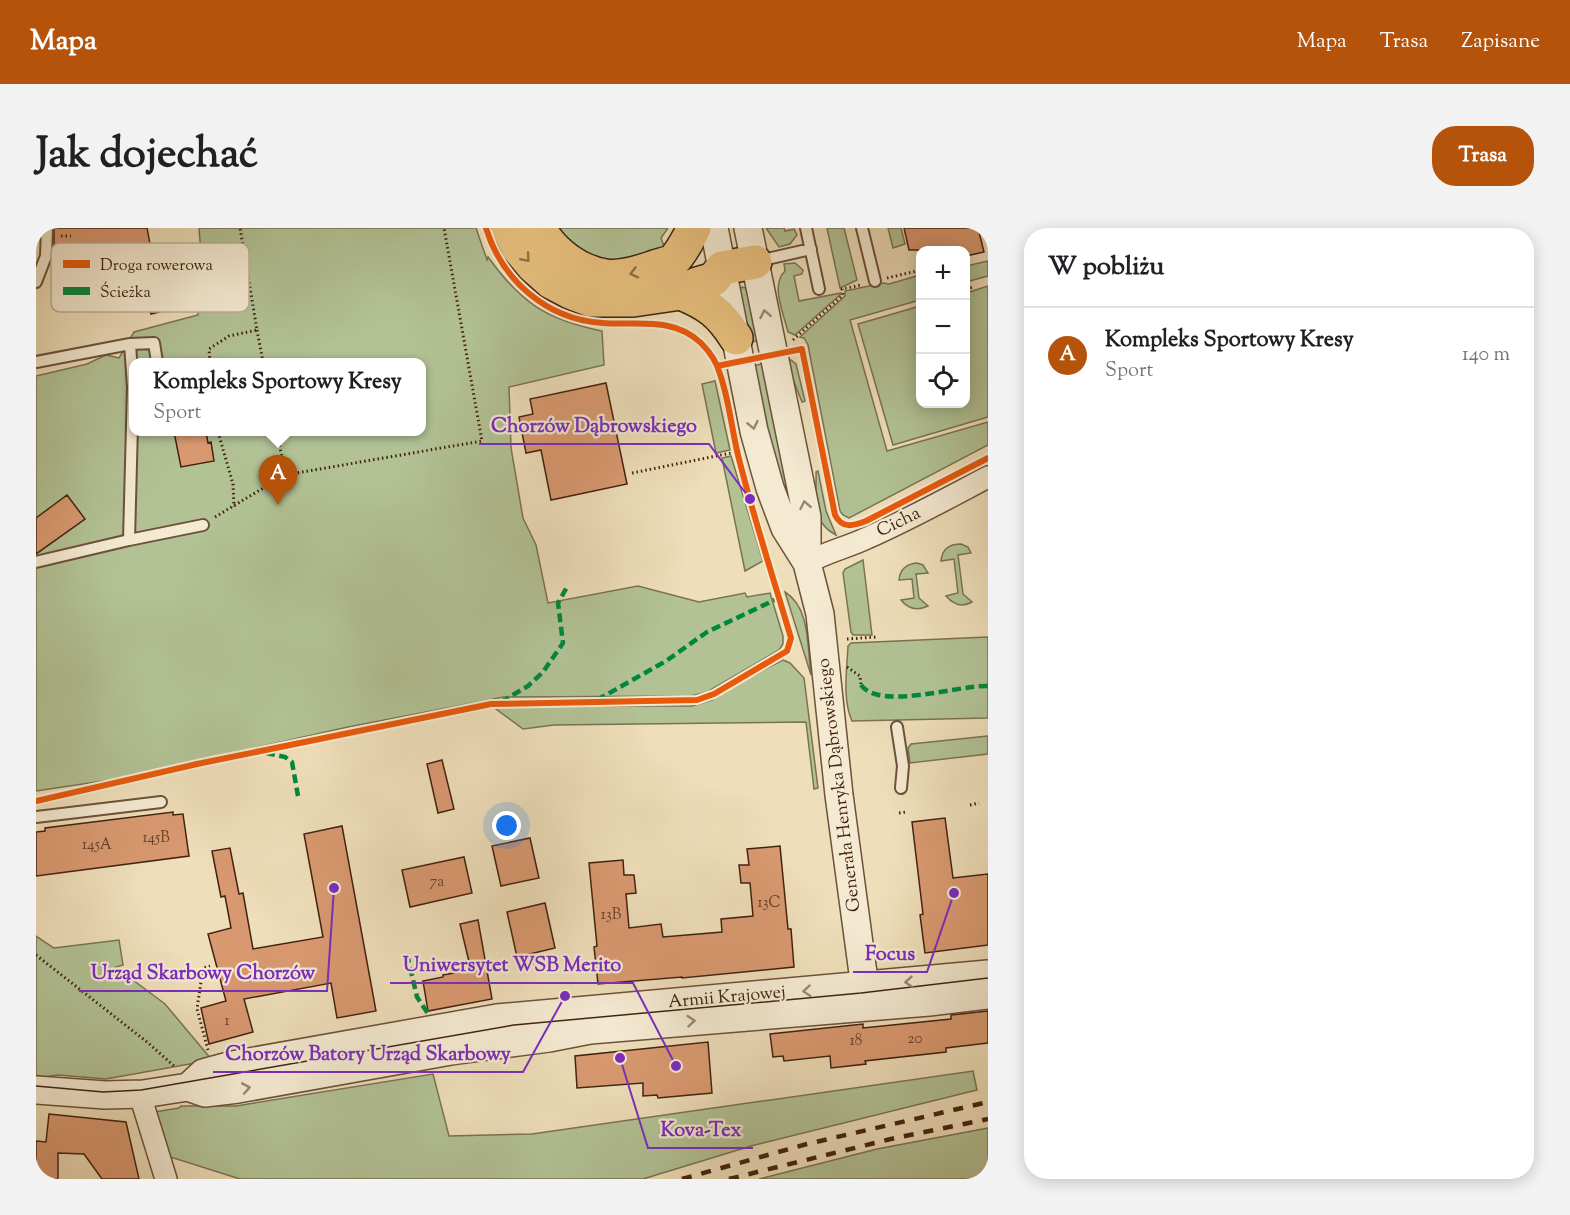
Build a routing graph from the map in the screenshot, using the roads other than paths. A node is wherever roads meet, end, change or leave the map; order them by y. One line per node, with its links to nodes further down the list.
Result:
1 (46, 228): 14 (lane)
2 (508, 228): 16 (main road, one-way to 16)
3 (539, 228): 10 (main road, one-way to 3)
4 (694, 228): 10 (main road)
5 (714, 228): 12 (street, Generała Henryka Dąbrowskiego)
6 (747, 228): 11 (street, Generała Henryka Dąbrowskiego)
7 (806, 228): 9 (lane)
8 (862, 228): 13 (lane)
9 (811, 249): 11 (lane); 15 (lane)
10 (674, 260): 12 (main road)
11 (754, 262): 12 (main road); 27 (street, Generała Henryka Dąbrowskiego, one-way to 11)
12 (722, 268): 16 (main road); 17 (street, Generała Henryka Dąbrowskiego)
13 (875, 281)
14 (36, 282)
15 (819, 289)
16 (681, 293): 17 (main road)
17 (736, 338): 27 (street, Generała Henryka Dąbrowskiego, one-way to 27)
18 (130, 344): 19 (lane); 20 (lane); 21 (lane)
19 (131, 358)
20 (156, 358)
21 (36, 362)
22 (132, 436): 25 (lane)
23 (988, 477): 27 (street, Cicha)
24 (203, 525): 25 (lane)
25 (129, 540): 26 (lane)
26 (36, 562)
27 (807, 563): 34 (street, Generała Henryka Dąbrowskiego)
28 (897, 727): 29 (lane)
29 (901, 788)
30 (161, 802): 31 (lane)
31 (36, 817)
32 (988, 974): 34 (street, Armii Krajowej, one-way to 34)
33 (988, 995): 34 (street, Armii Krajowej)
34 (867, 997): 36 (street, Armii Krajowej)
35 (36, 1090): 36 (street, Armii Krajowej)
36 (140, 1095): 37 (street)
37 (166, 1179)

